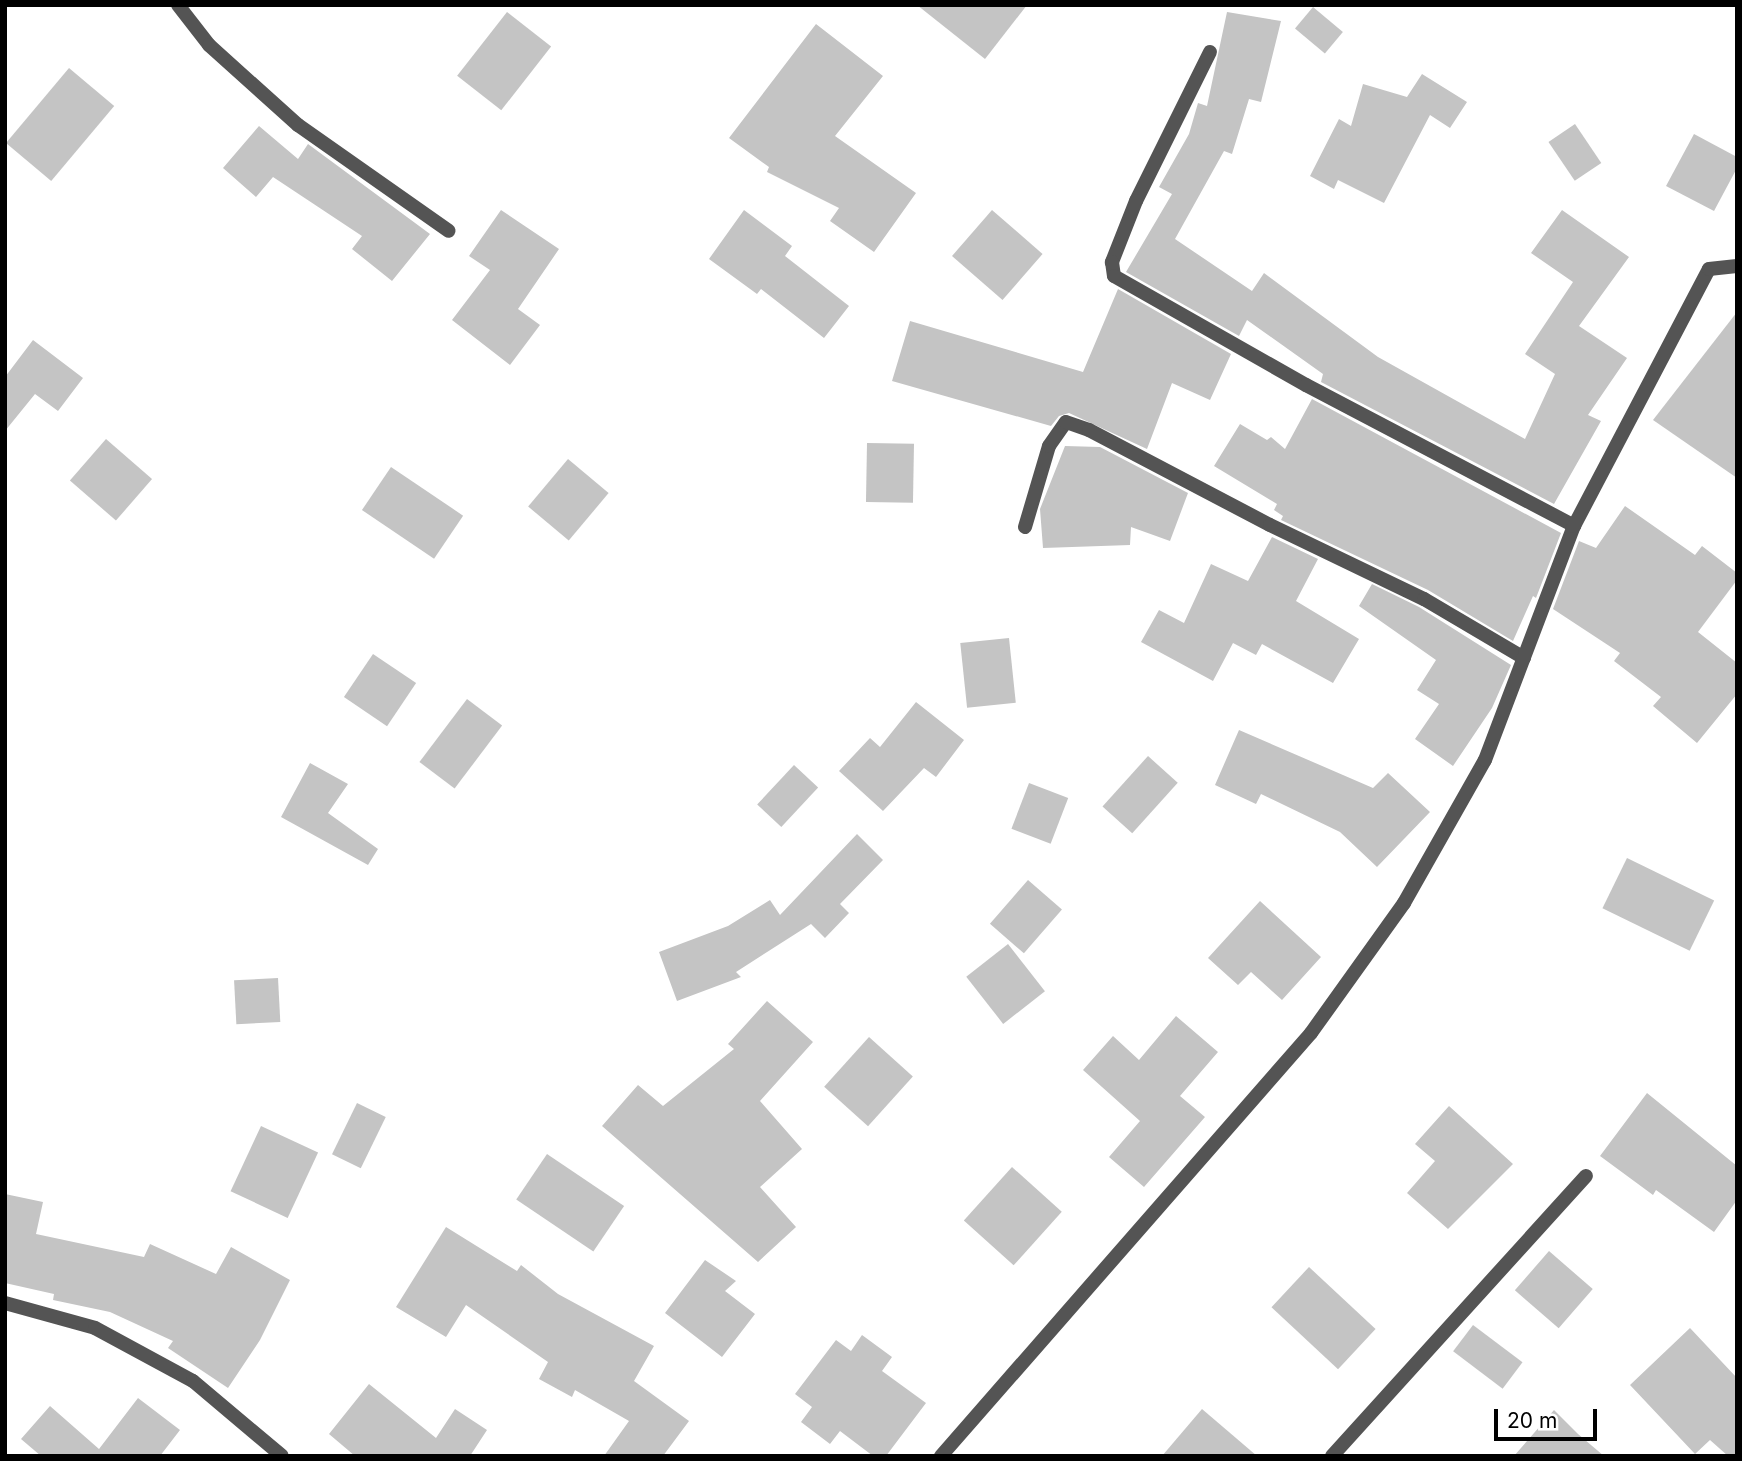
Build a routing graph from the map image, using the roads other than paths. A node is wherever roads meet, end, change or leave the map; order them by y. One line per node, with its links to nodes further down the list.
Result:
1 (178, 5): 3 (street)
2 (1210, 52): 5 (street)
3 (449, 231)
4 (1737, 266): 5 (street)
5 (1574, 526): 7 (street)
6 (1025, 527): 7 (street)
7 (1524, 658): 11 (street)
8 (1586, 1176): 12 (street)
9 (5, 1303): 10 (street)
10 (282, 1456)
11 (941, 1456)
12 (1332, 1456)

